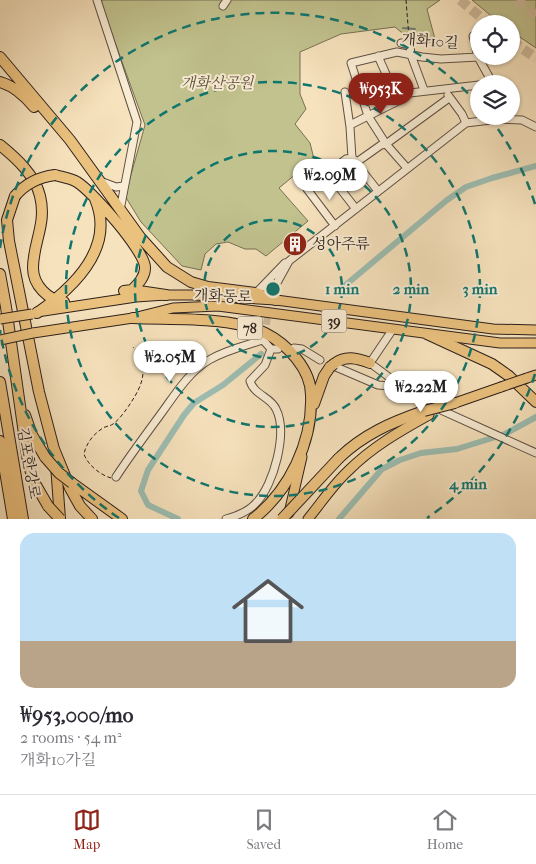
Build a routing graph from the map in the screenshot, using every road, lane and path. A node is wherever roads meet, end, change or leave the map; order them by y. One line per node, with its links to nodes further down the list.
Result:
1 (97, 0): 28 (street)
2 (406, 0): 3 (path)
3 (409, 41)
4 (401, 43): 5 (street)
5 (411, 55): 7 (street, 개화10길); 8 (street, 개화10길); 12 (street)
6 (0, 56): 27 (highway)
7 (378, 56): 15 (street); 16 (street, 개화10길)
8 (470, 57)
9 (0, 82): 30 (highway)
10 (470, 86): 11 (street)
11 (444, 88): 12 (street); 14 (street)
12 (424, 90): 15 (street)
13 (345, 92): 20 (street)
14 (449, 98): 19 (street); 22 (street)
15 (398, 101): 16 (street)
16 (368, 116): 20 (street); 22 (street)
17 (520, 120): 21 (street)
18 (470, 122): 19 (street)
19 (466, 123): 25 (street)
20 (350, 125): 24 (street)
21 (536, 127)
22 (386, 144): 24 (street); 25 (street)
23 (0, 145): 40 (highway)
24 (352, 158): 26 (street); 29 (street)
25 (407, 168): 29 (street)
26 (328, 173): 32 (street); 34 (street)
27 (98, 180): 28 (street); 30 (highway)
28 (124, 186): 33 (street)
29 (378, 191): 32 (street)
30 (106, 192): 33 (highway)
31 (94, 196): 38 (highway); 40 (highway); 64 (highway, bridge)
32 (356, 209): 34 (street)
33 (120, 210): 37 (highway)
34 (334, 226): 35 (street)
35 (289, 261): 37 (street); 39 (street)
36 (0, 274): 57 (highway)
37 (256, 293): 39 (highway)
38 (166, 295): 39 (main road, 개화동로 / 39); 41 (main road, 개화동로 / 39)
39 (274, 295): 45 (main road, 개화동로 / 39)
40 (59, 301): 41 (highway)
41 (34, 313): 43 (main road, 개화동로 / 39, bridge)
42 (133, 318): 44 (main road, 개화동로 / 39); 47 (main road, 개화동로 / 39, bridge); 61 (highway, 78)
43 (0, 319)
44 (393, 330): 46 (main road, 개화동로 / 39); 52 (street)
45 (536, 330)
46 (428, 334): 48 (main road, 개화동로 / 39); 58 (highway)
47 (0, 340)
48 (536, 343)
49 (133, 347): 66 (path)
50 (294, 348): 51 (street)
51 (320, 360)
52 (370, 363): 53 (highway); 56 (street)
53 (333, 366): 56 (street); 61 (highway)
54 (532, 377): 59 (main road, bridge)
55 (0, 382): 68 (highway, 김포한강로)
56 (401, 387): 65 (street)
57 (18, 394): 69 (highway, bridge); 71 (highway, bridge)
58 (536, 402)
59 (455, 403): 60 (highway, bridge)
60 (426, 413): 74 (highway, bridge); 76 (main road)
61 (310, 417): 63 (highway, 78)
62 (0, 441): 67 (highway, 김포한강로)
63 (304, 447): 73 (highway); 75 (main road, 78)
64 (54, 449): 69 (highway); 70 (highway)
65 (536, 453)
66 (116, 477): 72 (street)
67 (14, 519)
68 (23, 519)
69 (60, 519)
70 (92, 519)
71 (122, 519)
72 (226, 519)
73 (253, 519)
74 (282, 519)
75 (288, 519)
76 (308, 519)

